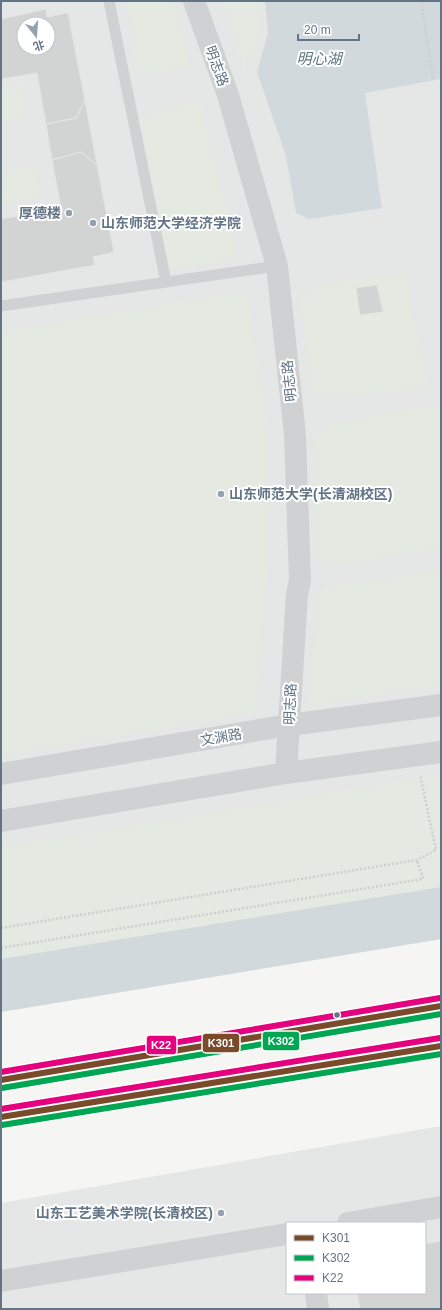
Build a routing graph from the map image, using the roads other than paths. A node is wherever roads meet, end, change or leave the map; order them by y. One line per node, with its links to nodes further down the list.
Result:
1 (109, 1): 4 (lane)
2 (194, 1): 3 (street, 明志路)
3 (277, 266): 4 (lane); 7 (street, 明志路)
4 (166, 282): 5 (lane)
5 (1, 306)
6 (441, 705): 7 (street, 文渊路)
7 (289, 725): 9 (street, 明志路); 10 (street, 文渊路)
8 (441, 752): 9 (street)
9 (286, 773): 11 (street)
10 (1, 774)
11 (1, 821)
12 (441, 1006): 14 (main road)
13 (441, 1046): 15 (main road)
14 (1, 1080)
15 (1, 1117)
16 (441, 1207): 17 (street)
17 (354, 1222)
18 (286, 1234): 19 (street)
19 (1, 1281)
20 (316, 1294): 21 (street)
21 (318, 1309)

